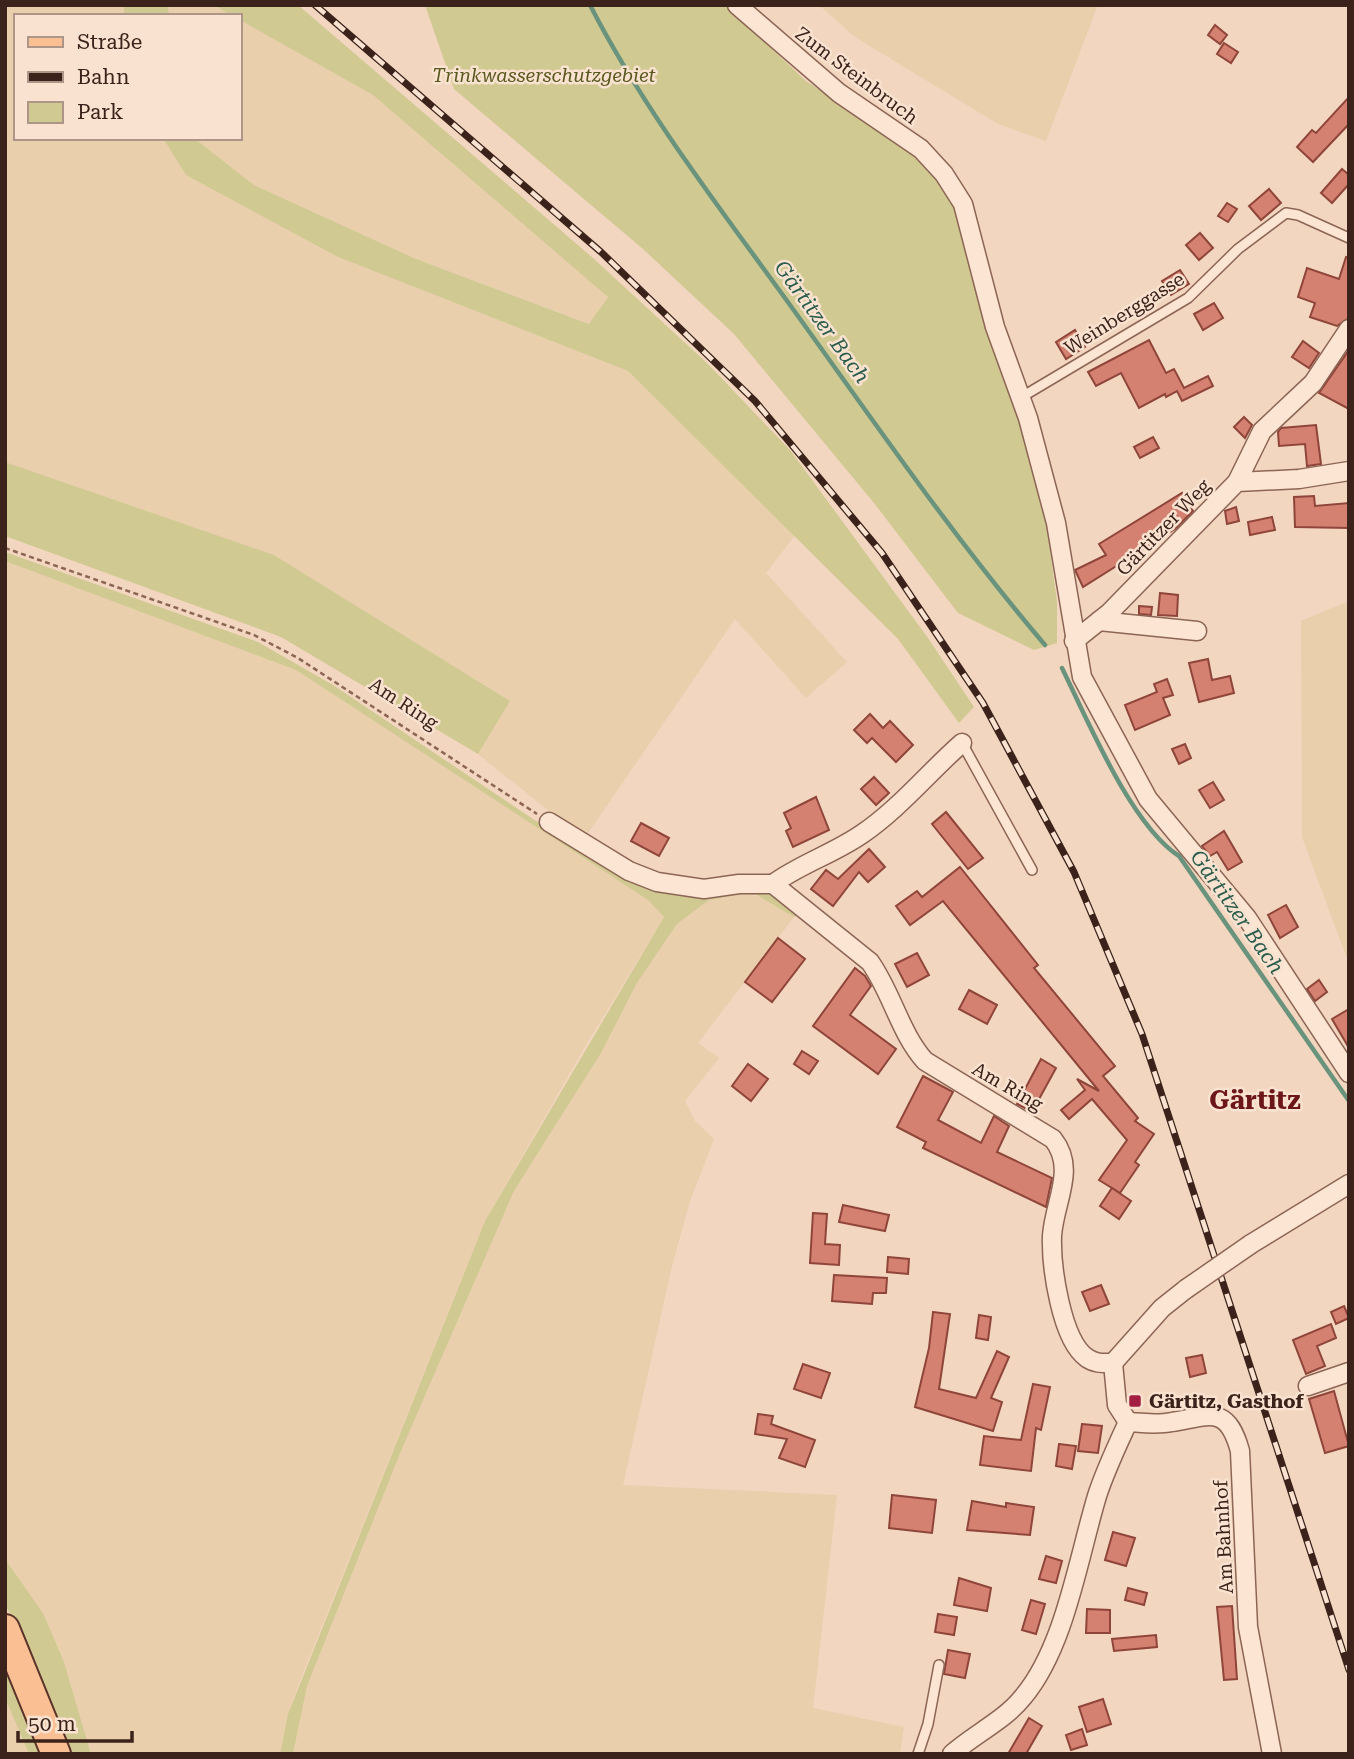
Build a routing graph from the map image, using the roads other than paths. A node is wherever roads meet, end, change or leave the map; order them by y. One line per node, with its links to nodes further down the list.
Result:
1 (737, 5): 4 (street, Zum Steinbruch)
2 (1349, 238): 4 (lane, Weinberggasse)
3 (1349, 329): 6 (street)
4 (1020, 398): 9 (street, Zum Steinbruch)
5 (1349, 471): 6 (street, Gärtitzer Weg)
6 (1237, 482): 7 (street, Gärtitzer Weg)
7 (1099, 621): 8 (street); 9 (street, Gärtitzer Weg)
8 (1197, 631)
9 (1074, 641): 14 (street, Zum Steinbruch)
10 (962, 743): 12 (lane); 13 (street)
11 (549, 822): 13 (street)
12 (1032, 870)
13 (772, 884): 16 (street, Am Ring)
14 (1349, 1073)
15 (1349, 1184): 16 (street, bridge)
16 (1113, 1363): 19 (street)
17 (1349, 1372): 18 (street)
18 (1308, 1386)
19 (1128, 1422): 24 (street); 25 (street, Am Bahnhof)
20 (5, 1629): 22 (main road)
21 (939, 1665): 23 (lane)
22 (56, 1754)
23 (918, 1754)
24 (952, 1754)
25 (1272, 1754)

